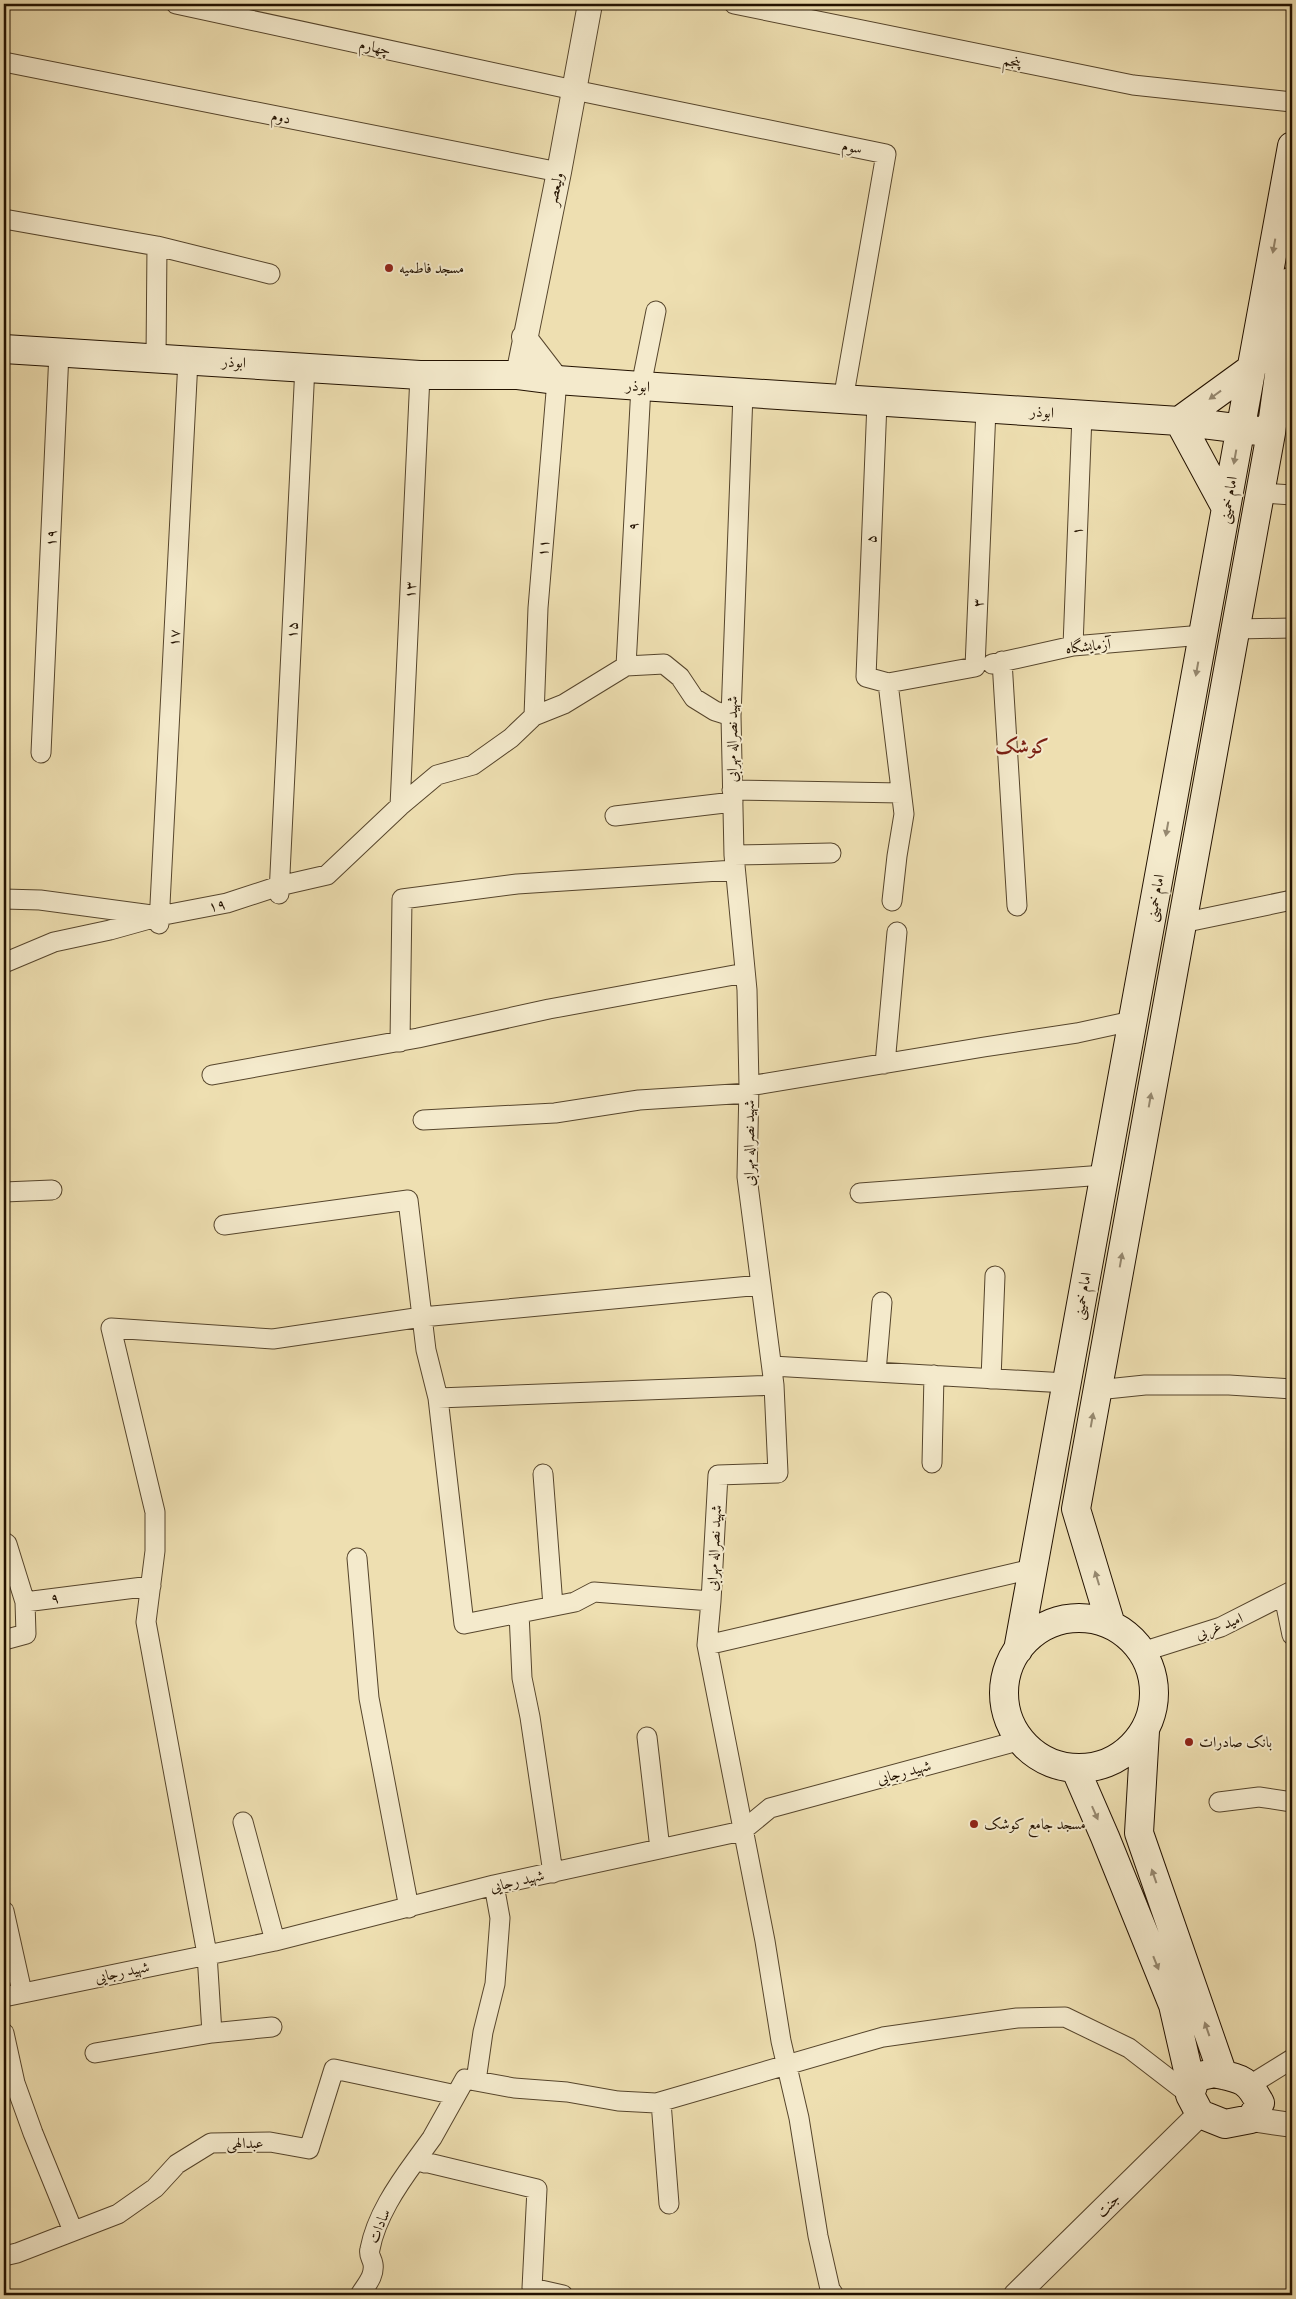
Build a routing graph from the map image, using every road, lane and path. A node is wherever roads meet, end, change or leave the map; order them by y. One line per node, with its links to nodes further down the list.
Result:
1 (176, 4): 5 (street, چهارم)
2 (590, 4): 5 (street, ولیعصر)
3 (734, 4): 6 (street, پنجم)
4 (4, 62): 8 (street, دوم)
5 (574, 90): 8 (street, ولیعصر); 26 (street, سوم)
6 (1292, 102)
7 (1292, 146): 20 (main road, امام خمینی, one-way to 20)
8 (559, 172): 14 (street, ولیعصر)
9 (4, 219): 10 (street)
10 (157, 246): 11 (street); 17 (street)
11 (270, 274)
12 (1292, 284): 32 (main road, امام خمینی)
13 (656, 311): 24 (street, ۹)
14 (524, 337): 22 (street, ولیعصر); 23 (street)
15 (4, 349): 16 (main road, ابوذر)
16 (59, 352): 17 (main road, ابوذر); 46 (street, ۱۹)
17 (156, 358): 18 (main road, ابوذر)
18 (188, 360): 19 (main road, ابوذر); 58 (street, ۱۷)
19 (306, 366): 21 (main road, ابوذر); 53 (street, ۱۵)
20 (1252, 368): 30 (main road, one-way to 30); 31 (main road, امام خمینی)
21 (420, 375): 22 (main road, ابوذر); 49 (street, ۱۳)
22 (518, 375): 23 (main road, ابوذر)
23 (557, 380): 24 (main road, ابوذر); 44 (street, ۱۱)
24 (641, 386): 25 (main road, ابوذر); 41 (street, ۹)
25 (742, 393): 26 (main road, ابوذر); 45 (street, شهید نصراله مهرابی)
26 (842, 400): 27 (main road, ابوذر)
27 (877, 402): 28 (main road, ابوذر); 43 (street, ۵)
28 (986, 409): 29 (main road, ابوذر); 42 (street, ۳)
29 (1082, 415): 30 (main road, ابوذر); 39 (street, ۱)
30 (1179, 421): 31 (main road, ابوذر); 35 (main road)
31 (1241, 428): 32 (main road, ابوذر); 35 (main road, امام خمینی, one-way to 35)
32 (1271, 433): 33 (main road, امام خمینی)
33 (1261, 493): 34 (street); 37 (main road, امام خمینی)
34 (1292, 495)
35 (1226, 508): 38 (main road, امام خمینی)
36 (1292, 628): 37 (street)
37 (1236, 629): 59 (main road, امام خمینی)
38 (1203, 635): 39 (street, آزمایشگاه); 63 (main road, امام خمینی, one-way to 63)
39 (1073, 646): 40 (street, آزمایشگاه)
40 (1002, 661): 42 (street, آزمایشگاه); 57 (street)
41 (626, 666): 44 (street); 45 (street)
42 (975, 667): 43 (street)
43 (888, 683): 47 (street)
44 (534, 716): 49 (street, ۱۹)
45 (731, 716): 48 (street, شهید نصراله مهرابی)
46 (41, 753)
47 (901, 793): 48 (street); 56 (street)
48 (732, 796): 50 (street); 52 (street, شهید نصراله مهرابی)
49 (400, 806): 53 (street, ۱۹)
50 (615, 816)
51 (831, 853): 52 (street)
52 (734, 862): 62 (street, شهید نصراله مهرابی); 64 (street)
53 (279, 890): 58 (street, ۱۹)
54 (4, 899): 58 (street, ۱۹)
55 (1292, 900): 59 (street)
56 (892, 901)
57 (1017, 906)
58 (159, 920): 61 (street)
59 (1182, 923): 85 (main road, امام خمینی, one-way to 59)
60 (897, 932): 65 (street)
61 (4, 963)
62 (745, 973): 64 (street); 67 (street, شهید نصراله مهرابی)
63 (1132, 1021): 65 (street); 69 (main road, امام خمینی)
64 (400, 1042): 66 (street)
65 (885, 1064): 67 (street)
66 (212, 1075)
67 (749, 1090): 68 (street); 75 (street, شهید نصراله مهرابی)
68 (423, 1120)
69 (1104, 1175): 72 (street); 82 (main road, امام خمینی)
70 (52, 1190): 71 (street)
71 (4, 1192)
72 (860, 1193)
73 (224, 1225): 77 (street)
74 (995, 1276): 81 (street)
75 (761, 1285): 77 (street); 78 (street, شهید نصراله مهرابی)
76 (882, 1302): 79 (street)
77 (422, 1316): 86 (street); 92 (street)
78 (772, 1366): 79 (street); 83 (street, شهید نصراله مهرابی)
79 (876, 1372): 80 (street)
80 (934, 1376): 81 (street); 87 (street)
81 (991, 1379): 82 (street)
82 (1066, 1383): 91 (main road, امام خمینی)
83 (774, 1385): 86 (street); 94 (street, شهید نصراله مهرابی)
84 (1292, 1389): 85 (street)
85 (1098, 1390): 98 (main road, امام خمینی, one-way to 85)
86 (438, 1398): 97 (street)
87 (932, 1463)
88 (543, 1474): 96 (street)
89 (4, 1542): 95 (street)
90 (357, 1558): 115 (street)
91 (1032, 1569): 101 (street); 102 (main road, امام خمینی)
92 (151, 1586): 95 (street, ۹); 118 (street)
93 (1288, 1594): 99 (street); 103 (street, امید غربی)
94 (711, 1601): 96 (street); 101 (street, شهید نصراله مهرابی)
95 (24, 1602): 100 (street)
96 (553, 1606): 97 (street)
97 (519, 1613): 113 (street)
98 (1111, 1625): 102 (main road); 103 (main road)
99 (1292, 1635)
100 (4, 1640)
101 (706, 1645): 111 (street, شهید نصراله مهرابی)
102 (1018, 1650): 106 (main road)
103 (1142, 1652): 104 (main road)
104 (1145, 1731): 107 (main road); 126 (main road, one-way to 104)
105 (647, 1737): 112 (street)
106 (1021, 1740): 107 (main road); 111 (street, شهید رجایی)
107 (1075, 1768): 130 (main road, one-way to 130)
108 (1219, 1802): 109 (street)
109 (1292, 1802)
110 (243, 1822): 117 (street)
111 (742, 1831): 112 (street, شهید رجایی); 125 (street, شهید نصراله مهرابی)
112 (660, 1848): 113 (street, شهید رجایی)
113 (553, 1872): 114 (street, شهید رجایی)
114 (494, 1885): 115 (street, شهید رجایی); 127 (street)
115 (409, 1908): 117 (street, شهید رجایی)
116 (4, 1910): 119 (street)
117 (275, 1941): 118 (street, شهید رجایی)
118 (207, 1954): 119 (street, شهید رجایی); 122 (street)
119 (9, 2000)
120 (272, 2027): 122 (street)
121 (4, 2033): 136 (street)
122 (212, 2033): 123 (street)
123 (95, 2053)
124 (1292, 2059): 128 (street)
125 (787, 2066): 130 (street); 131 (street); 140 (street, شهید نصراله مهرابی)
126 (1223, 2075): 128 (main road); 130 (main road)
127 (476, 2081): 129 (street, سادات); 131 (street)
128 (1250, 2085): 132 (main road)
129 (456, 2095): 134 (street, سادات); 136 (street, عبدالهی)
130 (1194, 2099): 132 (main road); 141 (street, جنت)
131 (661, 2102): 135 (street)
132 (1251, 2119): 133 (street)
133 (1292, 2125)
134 (421, 2161): 138 (street, سادات); 139 (street)
135 (669, 2204)
136 (73, 2231): 137 (street, عبدالهی)
137 (4, 2256)
138 (360, 2295)
139 (563, 2295)
140 (834, 2295)
141 (1016, 2295)

